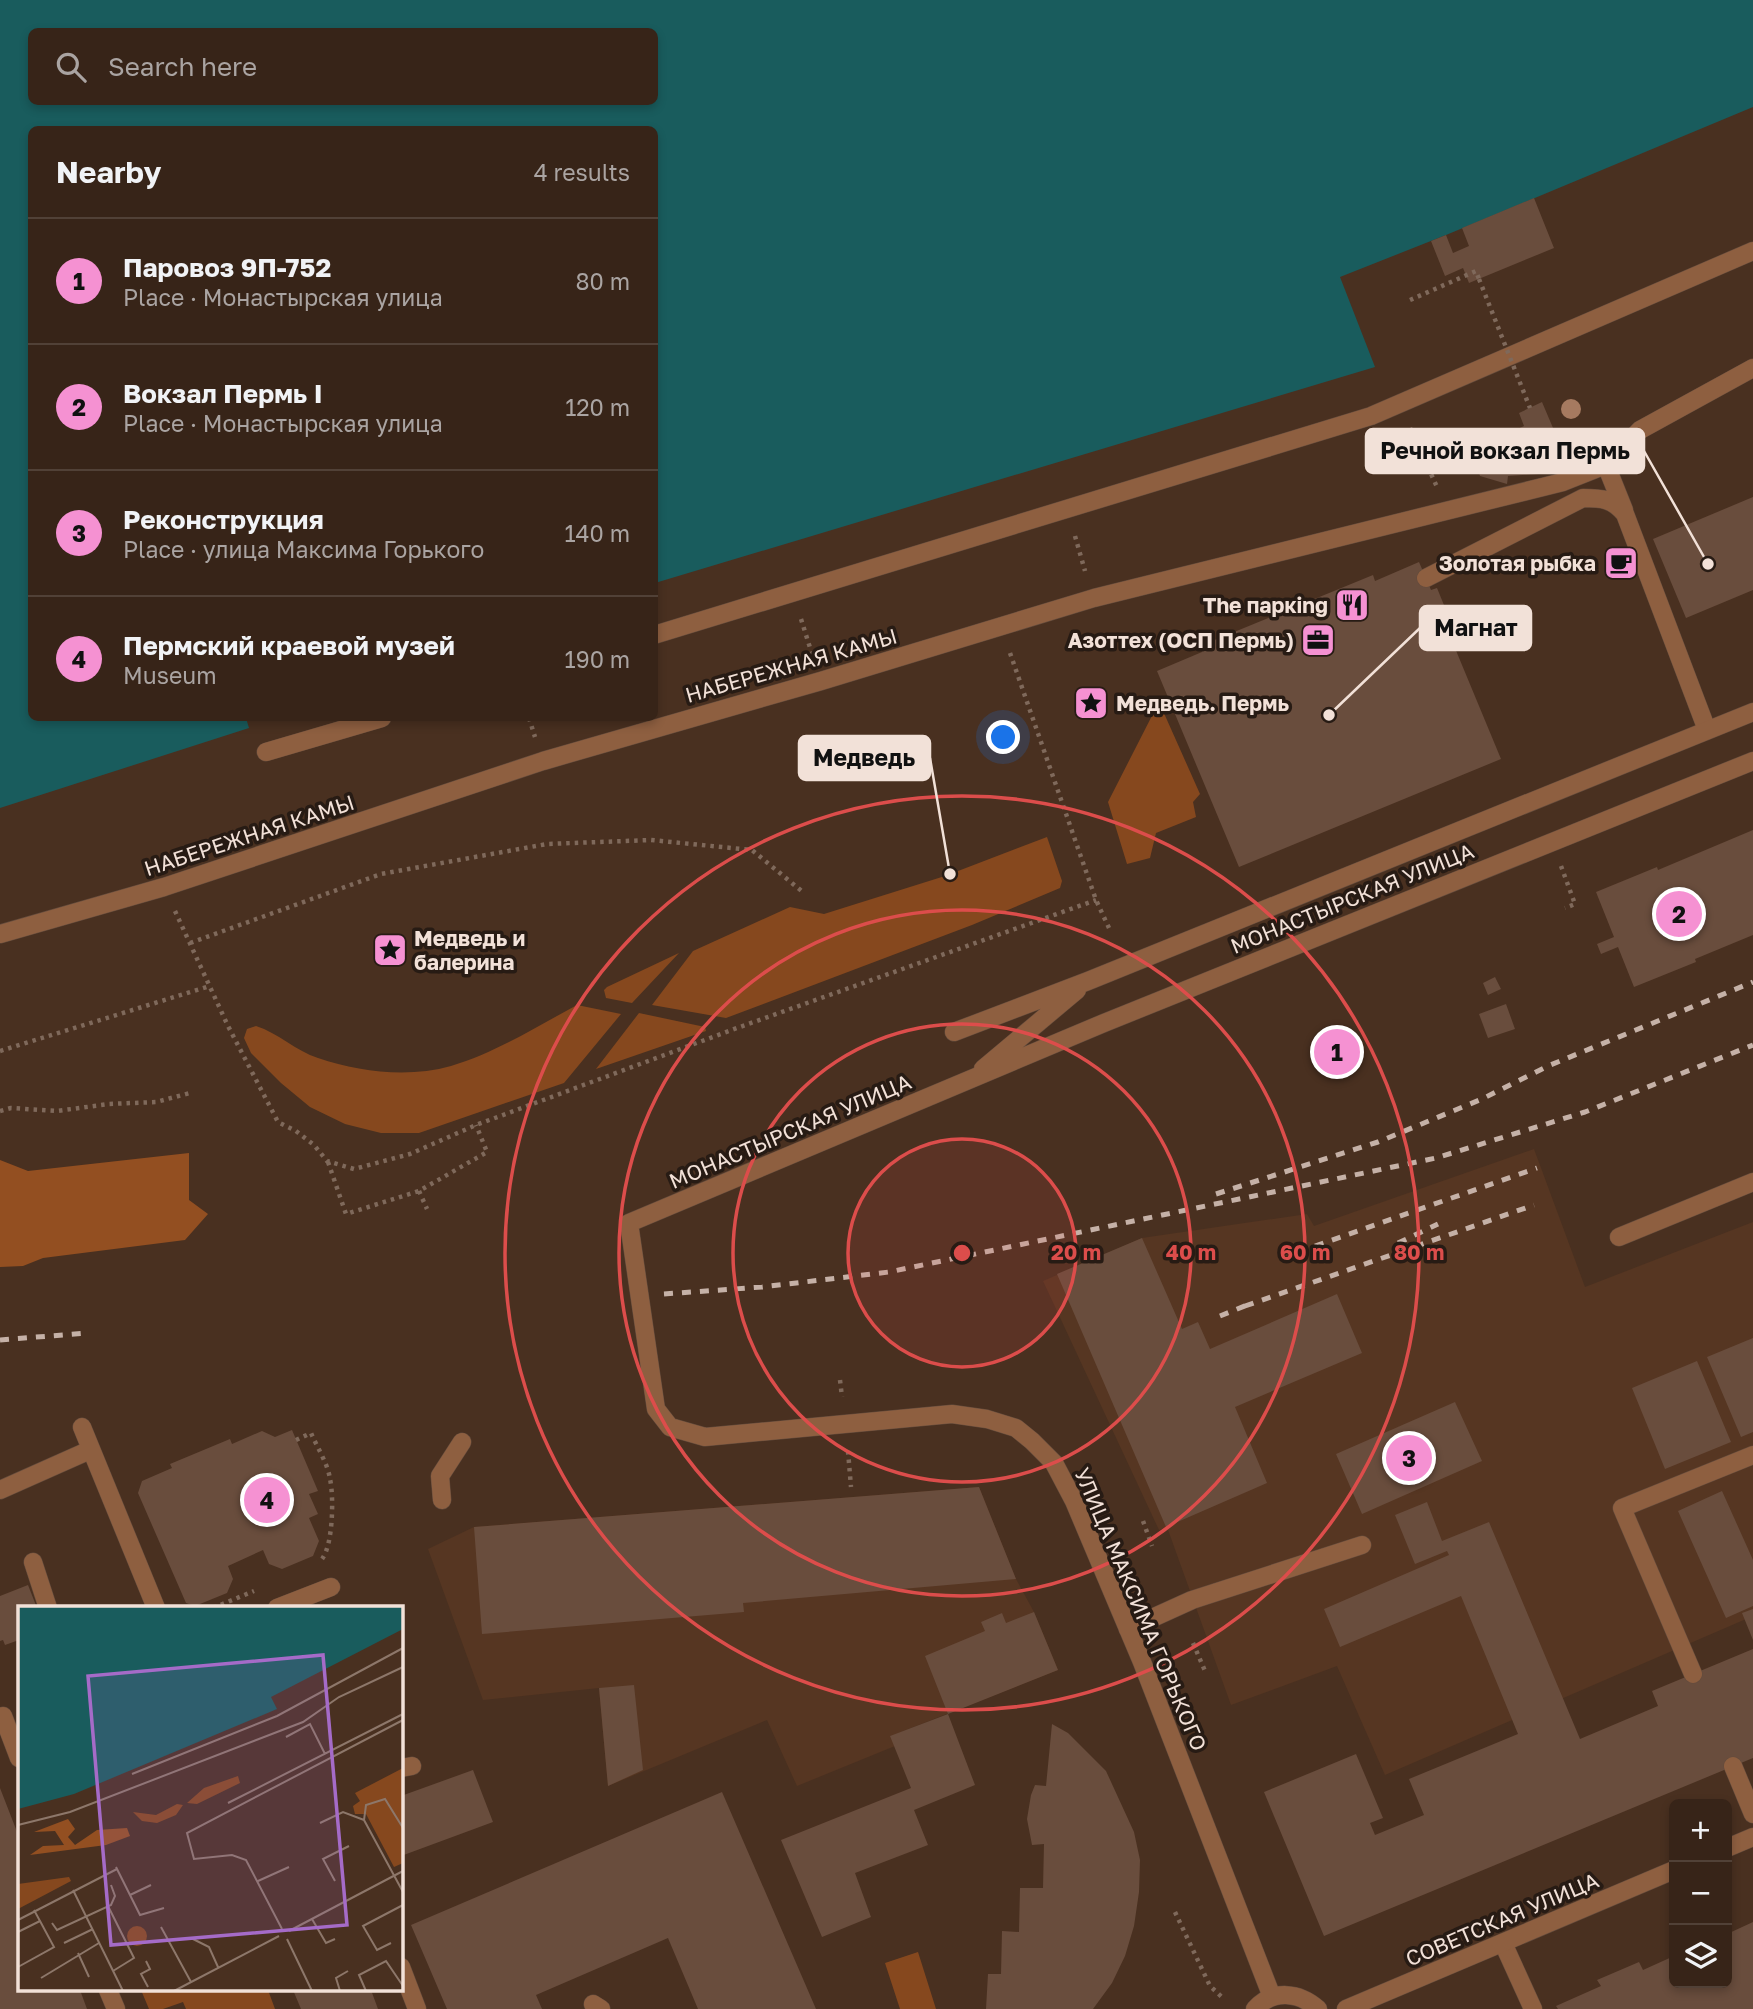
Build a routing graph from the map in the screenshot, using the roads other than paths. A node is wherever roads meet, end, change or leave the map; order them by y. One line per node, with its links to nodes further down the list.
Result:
1 (1753, 251): 6 (street)
2 (1753, 368): 3 (street)
3 (1605, 465): 4 (street); 12 (street, НАБЕРЕЖНАЯ КАМЫ)
4 (1625, 514): 5 (street); 9 (street)
5 (1426, 578)
6 (658, 634)
7 (1753, 712): 9 (street, МОНАСТЫРСКАЯ УЛИЦА)
8 (372, 721): 10 (street)
9 (1707, 730): 13 (street, МОНАСТЫРСКАЯ УЛИЦА)
10 (266, 752)
11 (1753, 761): 15 (street, МОНАСТЫРСКАЯ УЛИЦА)
12 (0, 934)
13 (1088, 981): 14 (street, МОНАСТЫРСКАЯ УЛИЦА); 15 (street, МОНАСТЫРСКАЯ УЛИЦА)
14 (954, 1032)
15 (969, 1080): 19 (street, МОНАСТЫРСКАЯ УЛИЦА)
16 (1753, 1182): 17 (street)
17 (1619, 1237)
18 (82, 1427): 21 (street)
19 (705, 1437): 31 (street, УЛИЦА МАКСИМА ГОРЬКОГО)
20 (462, 1442): 24 (street)
21 (90, 1450): 23 (street); 29 (street)
22 (1753, 1455): 32 (street)
23 (0, 1490)
24 (442, 1500)
25 (1363, 1545): 31 (street)
26 (33, 1562): 28 (street)
27 (331, 1587): 30 (street)
28 (47, 1606)
29 (155, 1606)
30 (282, 1606)
31 (1128, 1629): 43 (street, УЛИЦА МАКСИМА ГОРЬКОГО)
32 (1693, 1674)
33 (8, 1715): 34 (street)
34 (18, 1754)
35 (1733, 1766): 36 (street)
36 (1753, 1814)
37 (1753, 1837): 38 (street)
38 (1732, 1846)
39 (1669, 1872): 40 (street, СОВЕТСКАЯ УЛИЦА)
40 (1503, 1943): 48 (street, СОВЕТСКАЯ УЛИЦА); 49 (street)
41 (402, 1970): 45 (street)
42 (109, 1992): 44 (street)
43 (1272, 1997): 46 (street); 47 (street)
44 (116, 2009)
45 (417, 2009)
46 (1255, 2009)
47 (1318, 2009)
48 (1346, 2009)
49 (1533, 2009)

